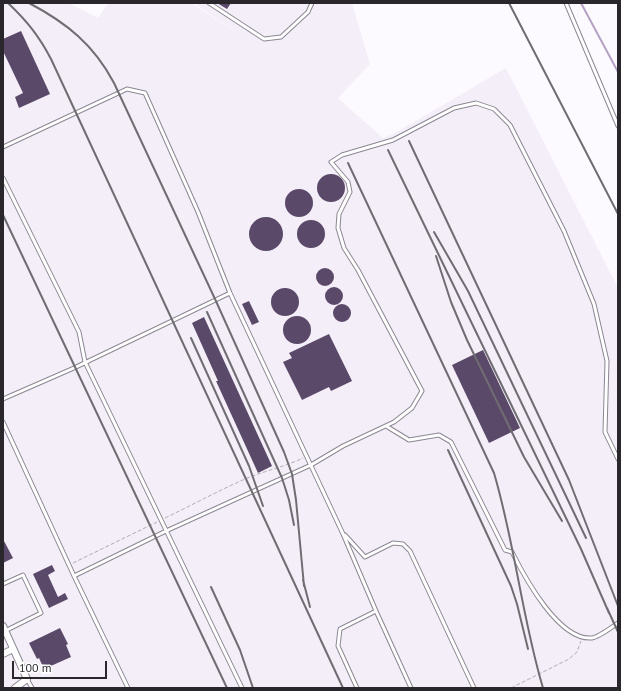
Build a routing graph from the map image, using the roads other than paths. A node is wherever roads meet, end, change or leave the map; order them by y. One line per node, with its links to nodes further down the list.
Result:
1 (209, 3): 2 (lane)
2 (312, 3)
3 (566, 3): 4 (lane)
4 (618, 126)
5 (3, 147): 7 (lane)
6 (3, 178): 8 (lane)
7 (230, 293): 8 (lane); 13 (lane)
8 (86, 362): 9 (lane); 14 (lane)
9 (3, 399)
10 (3, 422): 16 (lane)
11 (386, 426): 12 (lane); 13 (lane); 19 (lane)
12 (618, 459)
13 (311, 465): 14 (lane); 15 (lane)
14 (166, 531): 16 (lane); 27 (lane)
15 (343, 534): 18 (lane); 30 (lane)
16 (74, 576): 26 (lane)
17 (3, 584): 20 (lane)
18 (376, 611): 28 (lane); 29 (lane)
19 (618, 623)
20 (4, 628): 21 (street)
21 (13, 649): 22 (street); 23 (street)
22 (3, 654)
23 (27, 679): 24 (street); 25 (lane)
24 (15, 688)
25 (32, 688)
26 (128, 688)
27 (242, 688)
28 (357, 688)
29 (411, 688)
30 (474, 688)

